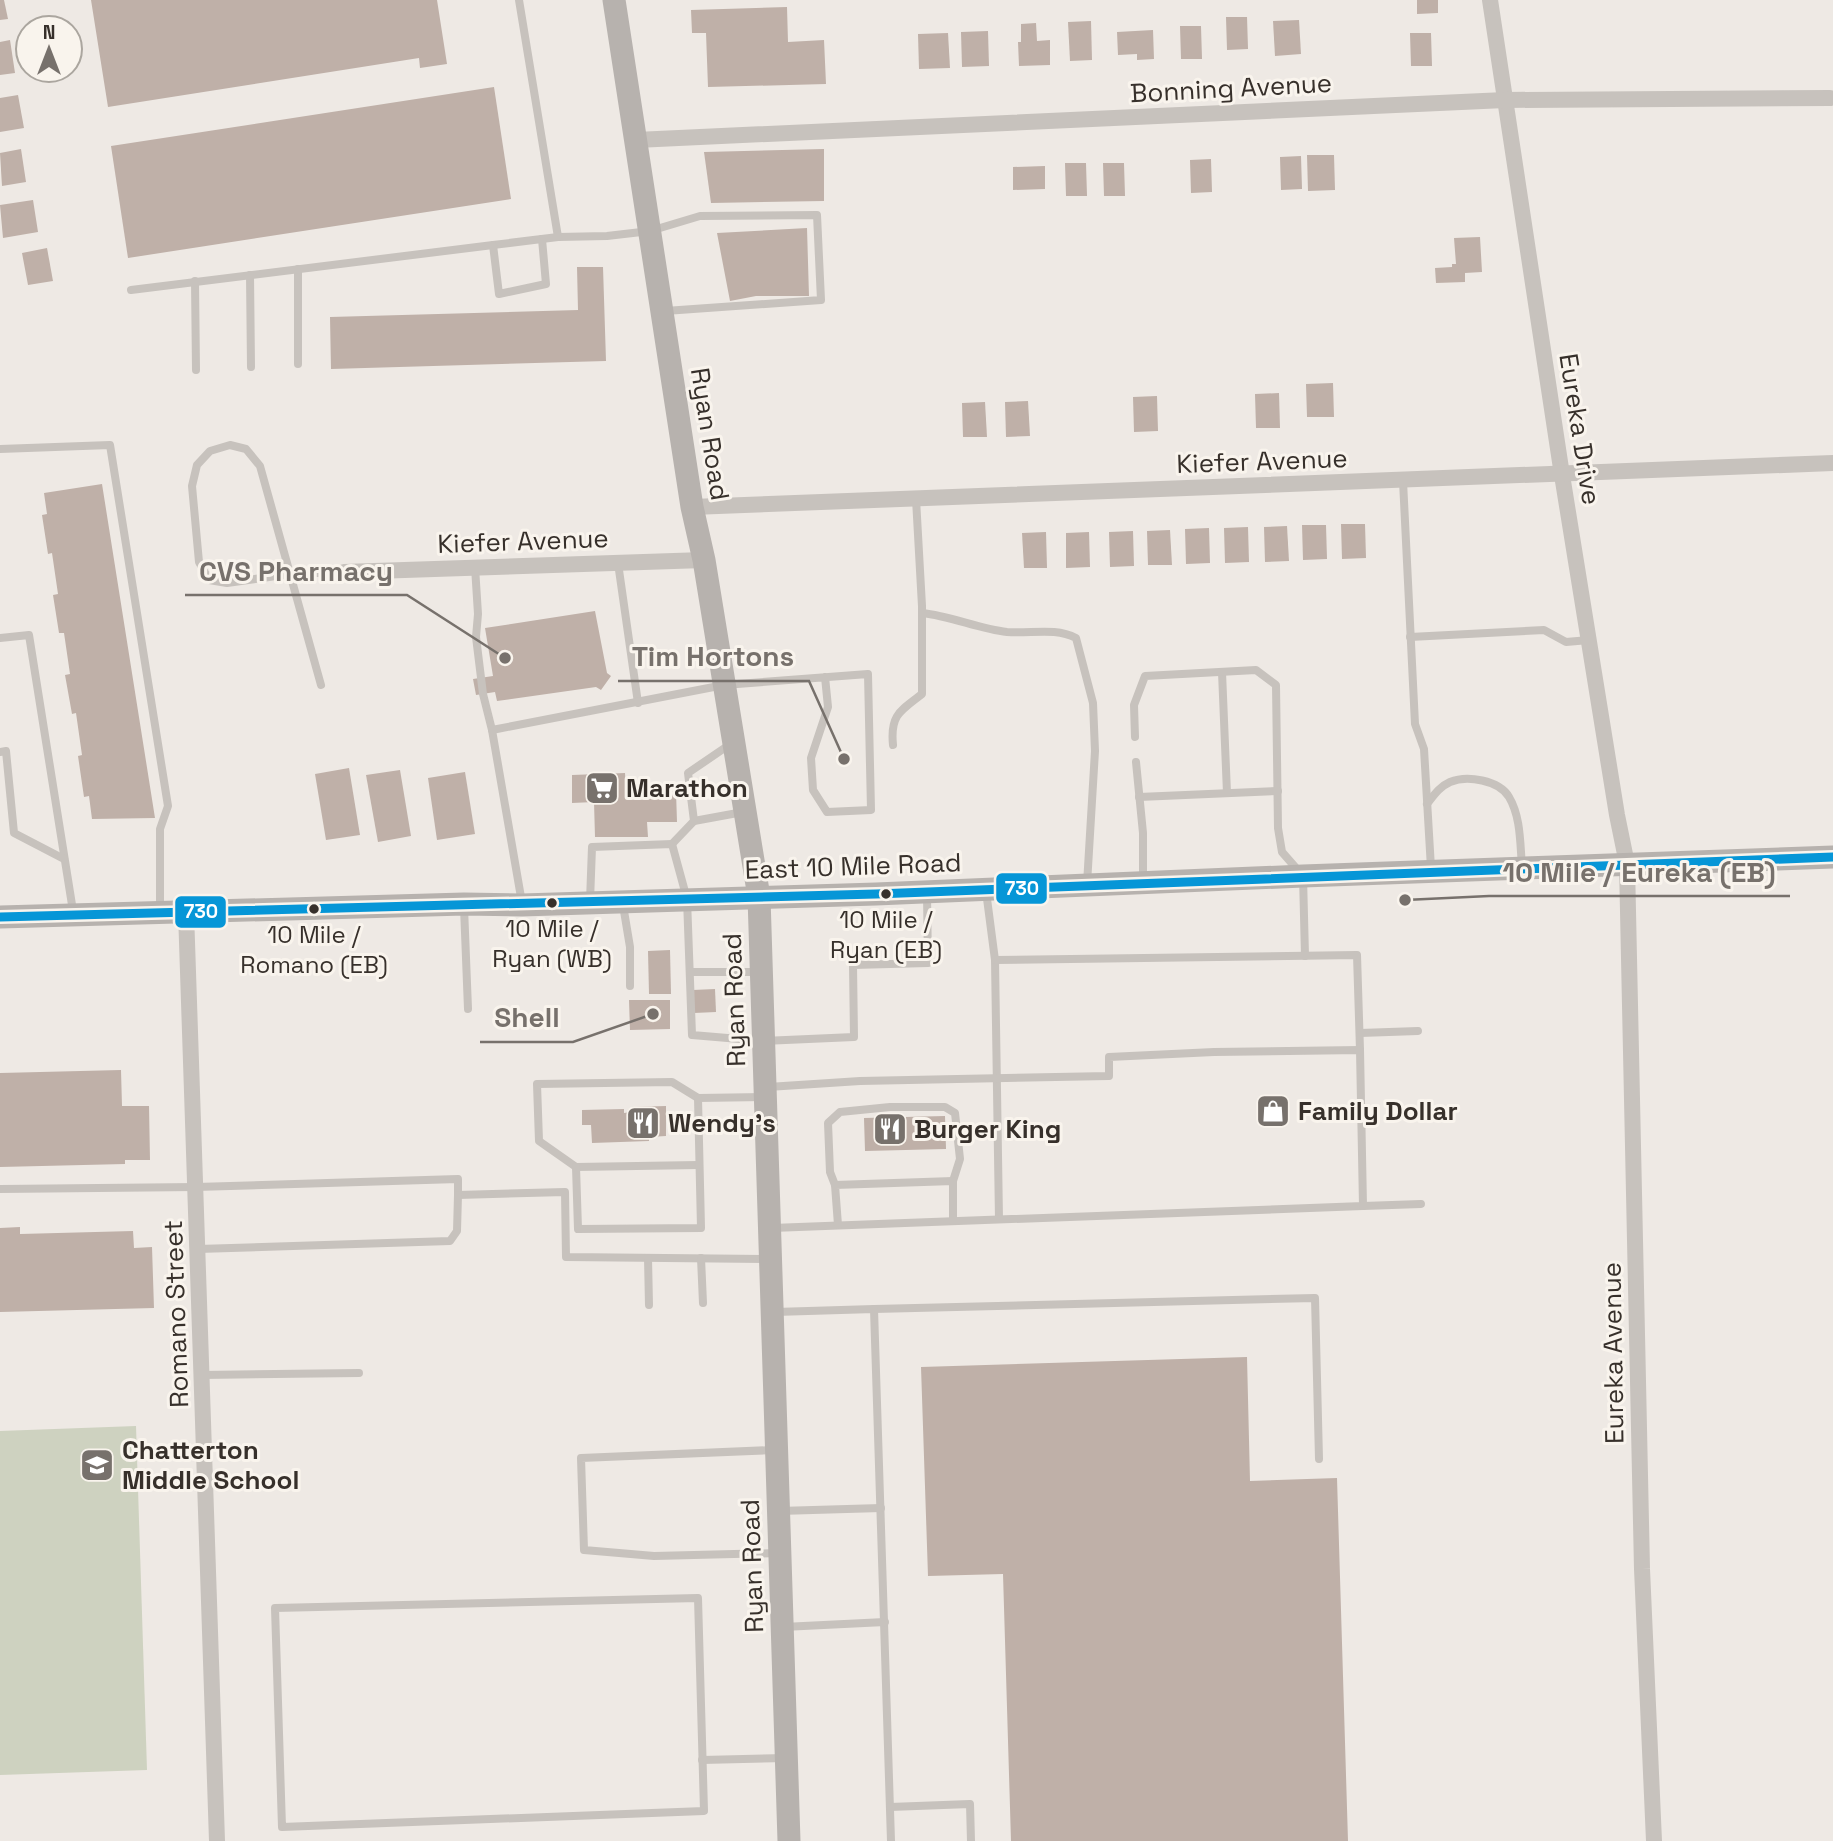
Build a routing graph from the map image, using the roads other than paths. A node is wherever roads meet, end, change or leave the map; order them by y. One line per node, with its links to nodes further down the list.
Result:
1 (519, 0): 8 (lane)
2 (614, 0): 6 (main road, Ryan Road)
3 (1490, 0): 5 (street, Eureka Drive)
4 (1830, 98): 5 (street, Bonning Avenue)
5 (1505, 100): 6 (street, Bonning Avenue); 21 (street, Eureka Drive)
6 (636, 140): 7 (main road, Ryan Road)
7 (650, 231): 8 (lane); 15 (main road, Ryan Road); 15 (lane)
8 (558, 237): 9 (lane)
9 (542, 239): 10 (lane); 10 (lane)
10 (493, 245): 11 (lane)
11 (298, 269): 12 (lane); 16 (lane)
12 (250, 275): 13 (lane); 17 (lane)
13 (195, 281): 14 (lane); 18 (lane)
14 (131, 290)
15 (662, 312): 24 (main road, Ryan Road)
16 (298, 365)
17 (251, 367)
18 (196, 370)
19 (0, 449): 69 (lane)
20 (1833, 463): 21 (street, Kiefer Avenue)
21 (1562, 475): 22 (street, Kiefer Avenue); 33 (street, Eureka Drive)
22 (1403, 481): 23 (street, Kiefer Avenue); 31 (lane)
23 (916, 499): 24 (street, Kiefer Avenue); 30 (lane)
24 (692, 507): 25 (main road, Ryan Road)
25 (704, 560): 26 (street, Kiefer Avenue); 37 (main road, Ryan Road)
26 (618, 563): 27 (street, Kiefer Avenue); 38 (lane)
27 (475, 567): 28 (street, Kiefer Avenue); 39 (lane)
28 (344, 572): 29 (lane)
29 (290, 574): 29 (lane); 36 (lane)
30 (922, 613): 42 (lane); 59 (lane)
31 (1410, 637): 33 (lane); 48 (lane)
32 (0, 638): 53 (lane)
33 (1589, 640): 54 (street, Eureka Drive)
34 (1222, 672): 40 (lane); 45 (lane); 46 (lane)
35 (825, 677): 35 (lane); 37 (lane)
36 (321, 685)
37 (724, 685): 38 (lane); 41 (main road, Ryan Road)
38 (638, 703): 39 (lane)
39 (492, 730): 67 (lane)
40 (1135, 737)
41 (733, 742): 49 (main road, Ryan Road); 50 (lane)
42 (893, 745)
43 (0, 752): 53 (lane)
44 (1136, 762): 47 (lane)
45 (1278, 791): 46 (lane); 57 (lane)
46 (1227, 793): 47 (lane)
47 (1139, 797): 58 (lane)
48 (1427, 804): 55 (lane); 56 (lane)
49 (745, 812): 50 (lane); 62 (main road, Ryan Road)
50 (694, 821): 51 (lane)
51 (672, 844): 63 (lane); 65 (lane)
52 (1833, 857): 54 (main road, East 10 Mile Road)
53 (64, 859): 70 (lane)
54 (1628, 864): 55 (main road, East 10 Mile Road); 122 (street, Eureka Avenue)
55 (1522, 869): 56 (main road, East 10 Mile Road)
56 (1432, 872): 57 (main road, East 10 Mile Road)
57 (1303, 876): 58 (main road, East 10 Mile Road); 72 (lane)
58 (1143, 883): 59 (main road, East 10 Mile Road)
59 (1086, 885): 60 (main road, East 10 Mile Road)
60 (986, 890): 61 (main road, East 10 Mile Road); 73 (lane)
61 (927, 892): 62 (main road, East 10 Mile Road); 80 (lane)
62 (759, 897): 63 (main road, East 10 Mile Road); 75 (main road, Ryan Road)
63 (687, 900): 64 (main road, East 10 Mile Road); 74 (lane)
64 (623, 902): 65 (main road, East 10 Mile Road); 76 (lane)
65 (590, 903): 67 (main road, East 10 Mile Road)
66 (464, 904): 67 (main road, East 10 Mile Road); 68 (main road, East 10 Mile Road); 77 (lane)
67 (522, 905)
68 (186, 912): 69 (main road, East 10 Mile Road); 89 (street, Romano Street)
69 (160, 913): 70 (main road, East 10 Mile Road)
70 (74, 915): 71 (main road, East 10 Mile Road)
71 (0, 917)
72 (1305, 956): 73 (lane); 79 (lane)
73 (995, 960): 82 (lane)
74 (690, 972): 75 (lane); 80 (lane)
75 (761, 972): 80 (main road, Ryan Road)
76 (630, 986)
77 (468, 1009)
78 (1418, 1031): 79 (lane)
79 (1360, 1033): 81 (lane)
80 (763, 1041): 83 (main road, Ryan Road)
81 (1360, 1050): 82 (lane); 93 (lane)
82 (997, 1079): 83 (lane); 94 (lane)
83 (764, 1092): 84 (lane); 97 (main road, Ryan Road)
84 (698, 1098): 85 (lane); 86 (lane)
85 (698, 1165): 86 (lane); 86 (lane)
86 (576, 1167)
87 (953, 1181): 88 (lane); 88 (lane); 95 (lane)
88 (835, 1185): 96 (lane)
89 (196, 1187): 90 (lane); 91 (lane); 98 (street, Romano Street)
90 (0, 1189)
91 (458, 1195): 98 (lane); 99 (lane)
92 (1422, 1203): 93 (lane)
93 (1363, 1206): 94 (lane)
94 (999, 1220): 95 (lane)
95 (953, 1221): 96 (lane)
96 (838, 1225): 97 (lane)
97 (769, 1228): 101 (main road, Ryan Road)
98 (198, 1249): 107 (street, Romano Street)
99 (648, 1258): 100 (lane); 103 (lane)
100 (701, 1258): 101 (lane); 102 (lane)
101 (770, 1259): 105 (main road, Ryan Road)
102 (703, 1303)
103 (649, 1305)
104 (874, 1310): 105 (lane); 109 (lane); 110 (lane)
105 (772, 1312): 108 (main road, Ryan Road)
106 (359, 1373): 107 (lane)
107 (202, 1375): 118 (street, Romano Street)
108 (776, 1450): 111 (main road, Ryan Road); 112 (lane)
109 (1319, 1459)
110 (881, 1508): 111 (lane); 113 (lane)
111 (778, 1511): 112 (main road, Ryan Road)
112 (780, 1553): 114 (main road, Ryan Road)
113 (885, 1622): 114 (lane); 117 (lane)
114 (782, 1627): 115 (main road, Ryan Road)
115 (786, 1758): 116 (lane); 119 (main road, Ryan Road)
116 (702, 1760): 116 (lane)
117 (890, 1807): 120 (lane); 121 (lane)
118 (217, 1841)
119 (789, 1841)
120 (891, 1841)
121 (971, 1841)
122 (1654, 1841)

